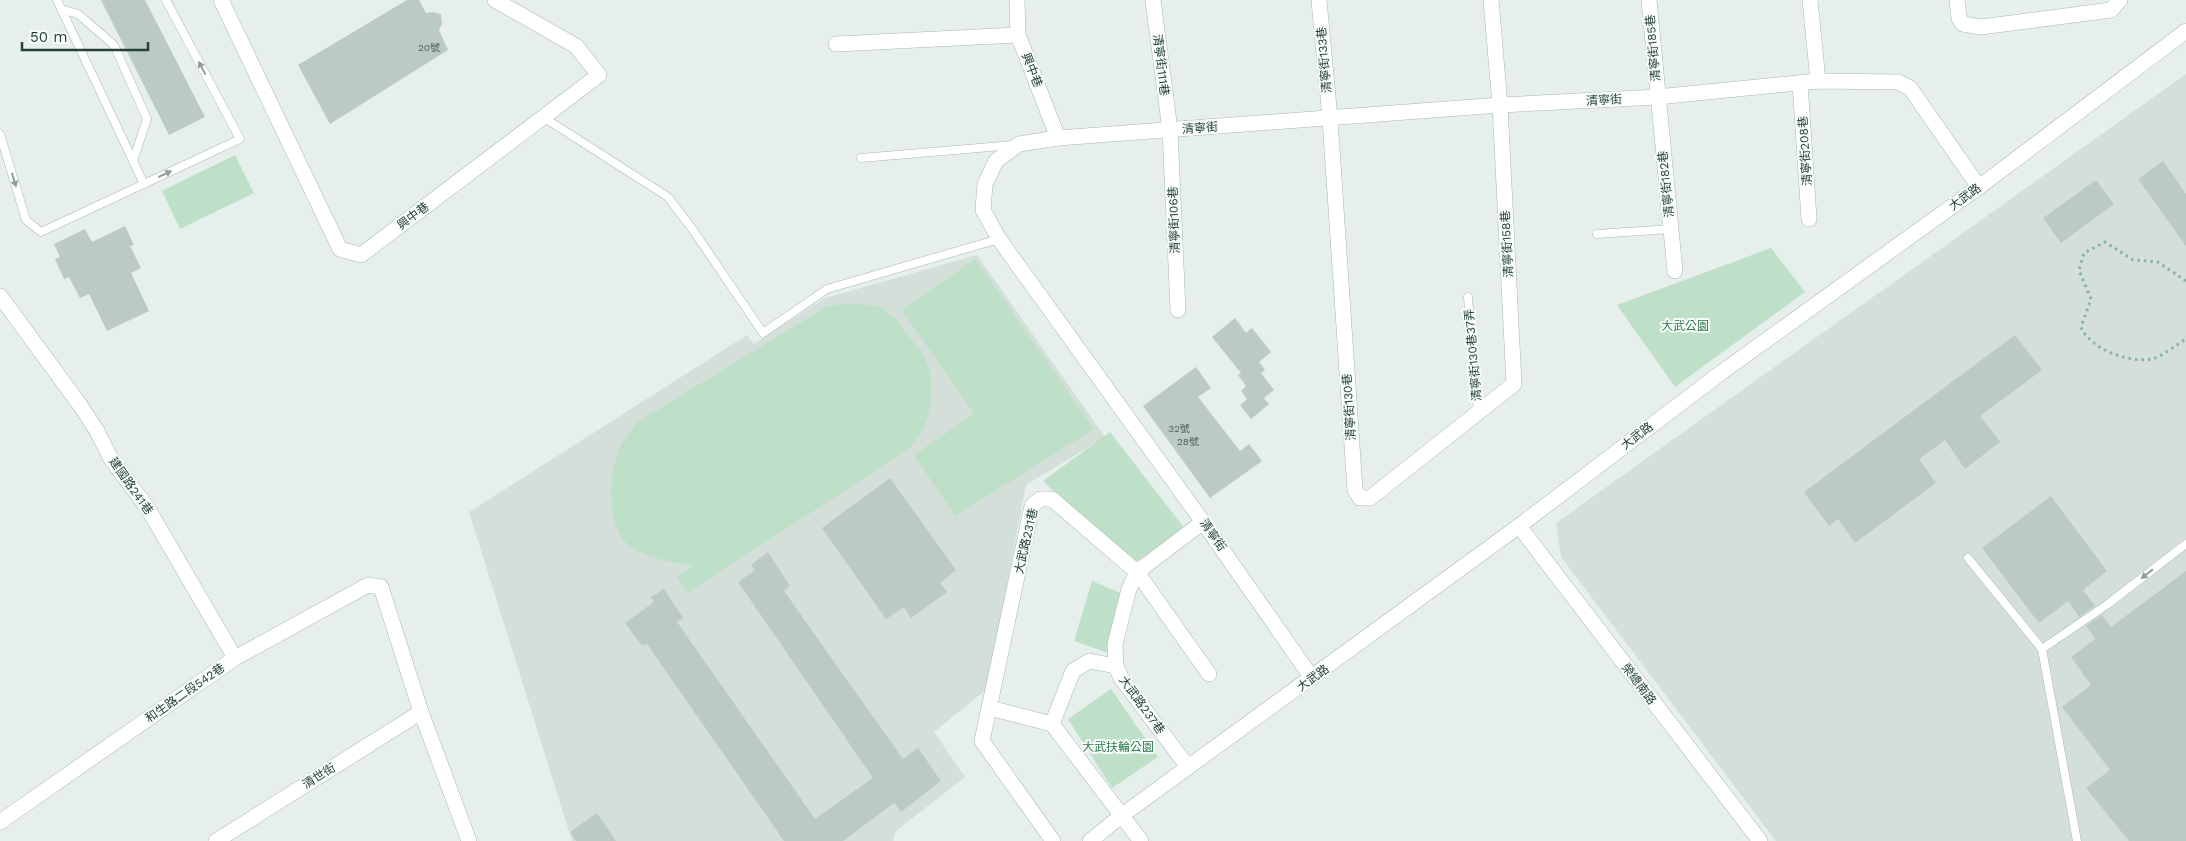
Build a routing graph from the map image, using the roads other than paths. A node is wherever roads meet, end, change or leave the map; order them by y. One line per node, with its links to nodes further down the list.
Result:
1 (57, 0): 13 (lane)
2 (166, 0): 29 (lane, one-way to 2)
3 (220, 0): 21 (street, 興中巷)
4 (495, 0): 21 (street, 興中巷)
5 (1017, 0): 15 (street, 興中巷)
6 (1153, 0): 23 (street, 清寧街111巷)
7 (1319, 0): 22 (street, 清寧街133巷)
8 (1491, 0): 20 (street, 清寧街158巷)
9 (1648, 0): 19 (street, 清寧街185巷)
10 (1810, 0): 17 (street)
11 (1957, 0): 12 (street)
12 (2120, 0)
13 (61, 9): 28 (lane); 28 (lane)
14 (2186, 32): 30 (street, 大武路)
15 (1018, 35): 16 (street); 25 (street, 興中巷)
16 (836, 44)
17 (1818, 81): 18 (street, 清寧街); 30 (street, 清寧街)
18 (1800, 83): 19 (street, 清寧街); 31 (street, 清寧街208巷)
19 (1657, 97): 20 (street, 清寧街); 32 (street, 清寧街182巷)
20 (1500, 105): 22 (street, 清寧街); 39 (street, 清寧街158巷)
21 (542, 117): 34 (lane)
22 (1330, 119): 23 (street, 清寧街); 40 (street, 清寧街130巷)
23 (1170, 130): 25 (street, 清寧街); 38 (street, 清寧街106巷)
24 (0, 134): 29 (lane, one-way to 29)
25 (1058, 138): 26 (street, 清寧街)
26 (1018, 144): 27 (lane); 34 (street, 清寧街)
27 (861, 158)
28 (133, 161): 29 (lane)
29 (144, 184)
30 (1979, 187): 42 (street, 大武路)
31 (1809, 218)
32 (1670, 230): 33 (lane); 35 (street, 清寧街182巷)
33 (1597, 234)
34 (999, 239): 41 (street, 清寧街)
35 (1675, 271)
36 (0, 296): 47 (street, 建國路241巷)
37 (1468, 297): 40 (lane, 清寧街130巷37弄)
38 (1178, 310)
39 (1514, 384): 40 (street, 清寧街130巷)
40 (1478, 413)
41 (1203, 522): 45 (street); 50 (street, 清寧街)
42 (1519, 526): 50 (street, 大武路); 62 (street, 榮總南路)
43 (2186, 544): 46 (lane, one-way to 46)
44 (1968, 558): 46 (lane)
45 (1137, 572): 48 (street, 大武路237巷); 49 (street, 大武路231巷); 51 (street, 大武路231巷)
46 (2042, 649): 63 (lane)
47 (235, 658): 52 (street, 和生路二段542巷); 55 (street, 和生路二段542巷)
48 (1116, 666): 53 (street); 54 (street, 大武路237巷)
49 (1209, 674)
50 (1312, 678): 54 (street, 大武路)
51 (990, 708): 53 (street); 59 (street, 大武路231巷)
52 (421, 712): 57 (street, 清世街); 58 (street)
53 (1052, 724): 56 (street)
54 (1188, 767): 56 (street, 大武路)
55 (2, 815)
56 (1121, 816): 60 (street, 大武路); 61 (street)
57 (216, 841)
58 (469, 841)
59 (1053, 841)
60 (1090, 841)
61 (1141, 841)
62 (1760, 841)
63 (2077, 841)

